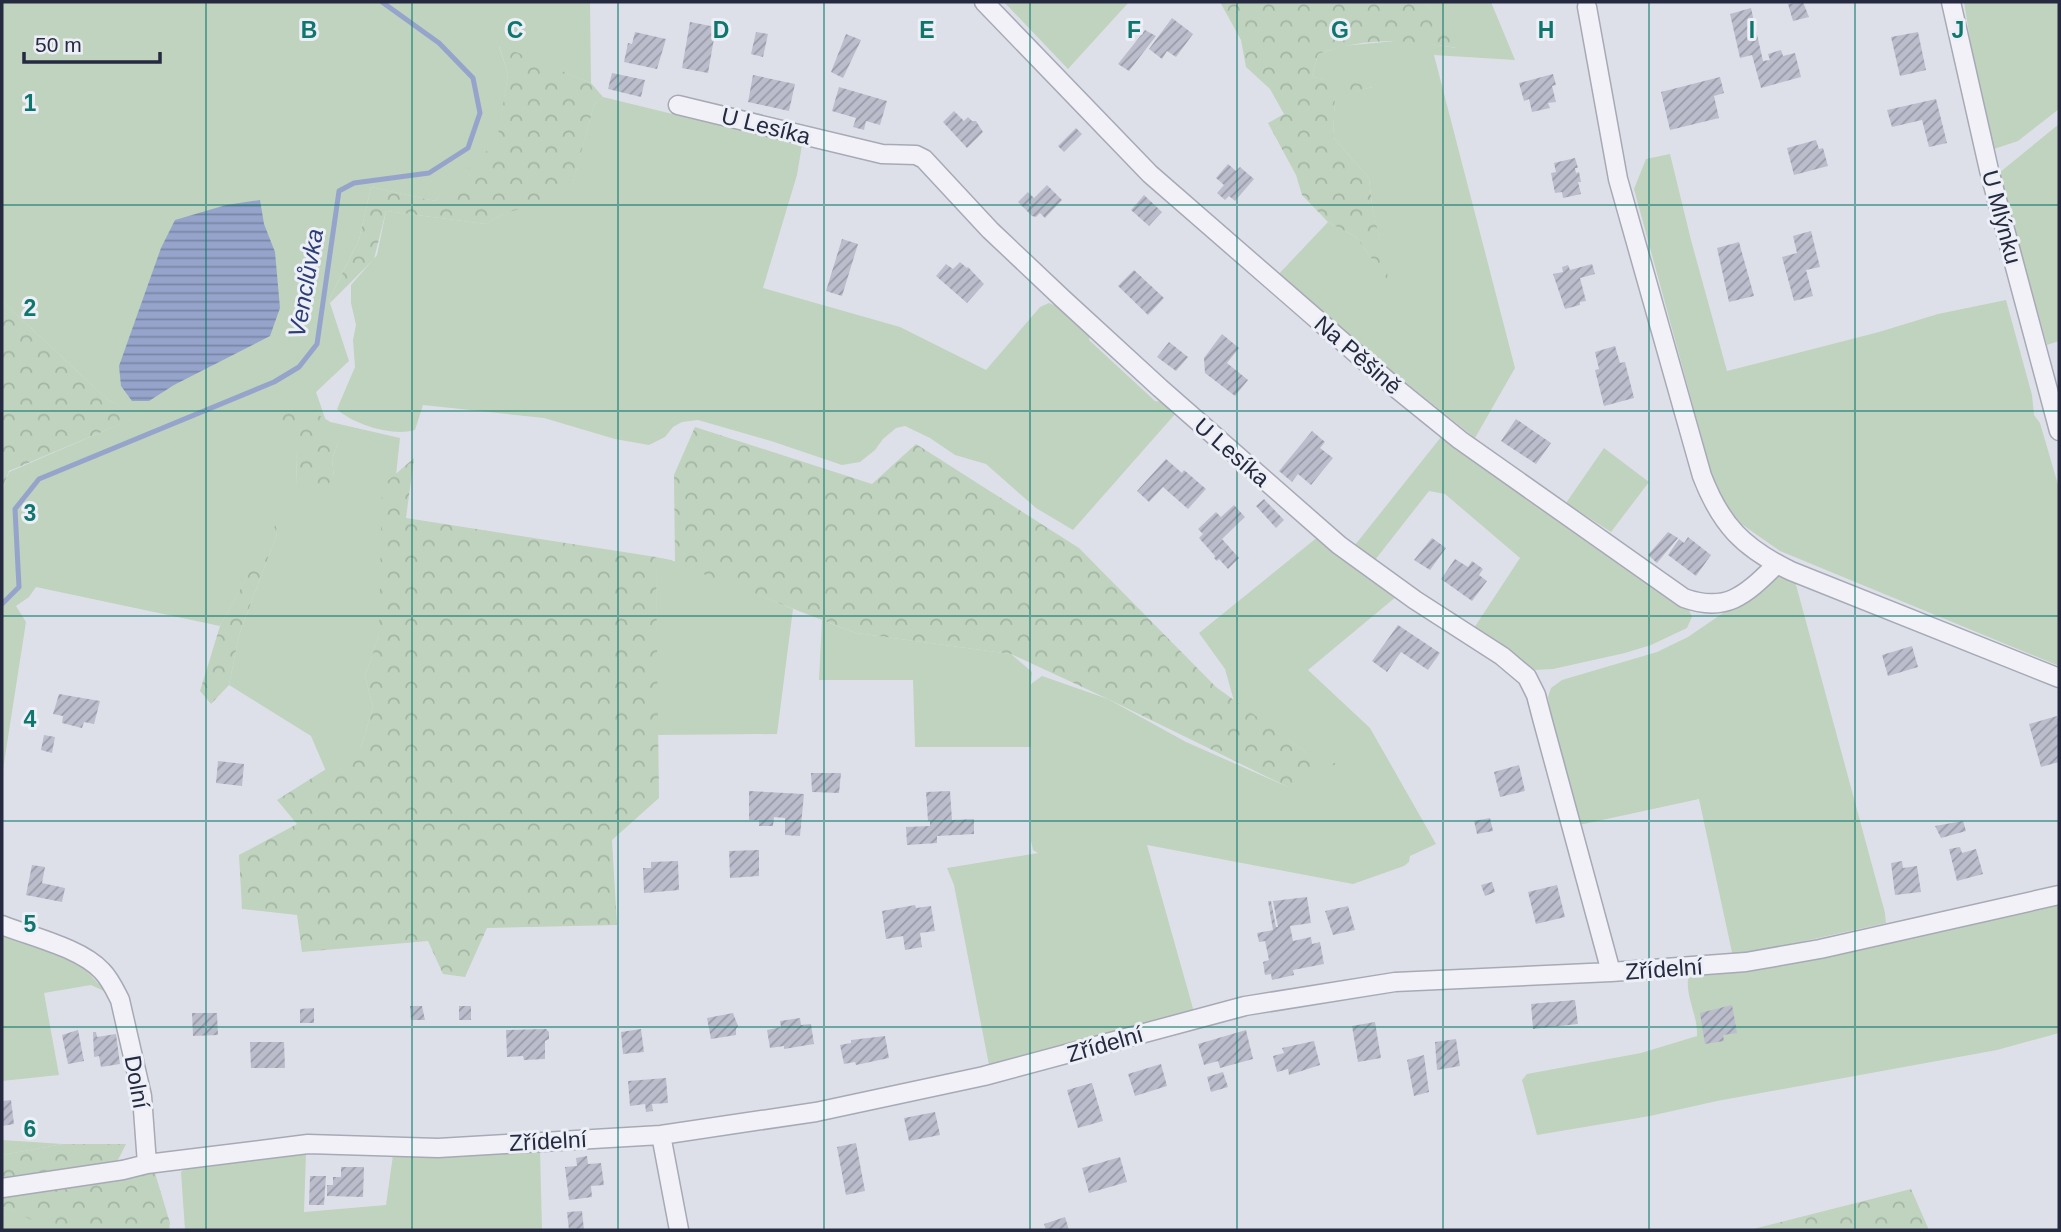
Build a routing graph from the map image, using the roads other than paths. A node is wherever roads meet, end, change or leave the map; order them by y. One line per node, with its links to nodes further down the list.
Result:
1 (984, 2): 6 (street, Na Pěšině)
2 (1951, 2): 5 (street, U Mlýnku)
3 (1587, 7): 6 (street)
4 (678, 105): 10 (street, U Lesíka)
5 (2059, 431)
6 (1777, 564): 7 (street)
7 (2059, 678)
8 (2059, 895): 10 (street, Zřídelní)
9 (2, 925): 12 (street, Dolní)
10 (1611, 972): 11 (street, Zřídelní)
11 (661, 1135): 12 (street, Zřídelní); 14 (street)
12 (147, 1164): 13 (street)
13 (2, 1188)
14 (679, 1230)

